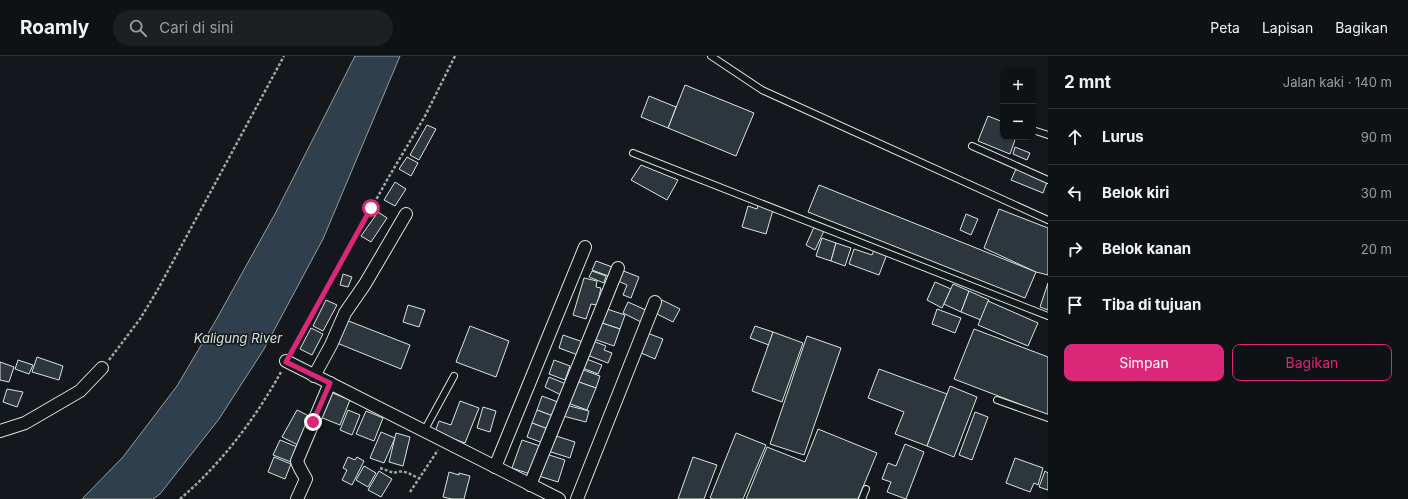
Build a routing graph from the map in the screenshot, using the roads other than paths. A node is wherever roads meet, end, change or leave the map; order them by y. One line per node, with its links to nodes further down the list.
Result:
1 (711, 56): 8 (lane)
2 (1036, 131): 3 (lane)
3 (1048, 135)
4 (972, 146): 6 (lane)
5 (632, 153): 12 (lane)
6 (1048, 180)
7 (406, 214): 15 (street)
8 (1048, 220)
9 (585, 247): 22 (street)
10 (618, 268): 23 (street)
11 (655, 302): 27 (street)
12 (1048, 316)
13 (286, 362): 15 (street)
14 (102, 368): 20 (street)
15 (314, 376): 17 (street)
16 (454, 376): 21 (lane)
17 (330, 383): 21 (street); 25 (street)
18 (997, 400): 19 (lane)
19 (1048, 418)
20 (0, 431)
21 (424, 431): 22 (street)
22 (495, 467): 23 (street)
23 (530, 485): 26 (street)
24 (866, 489): 28 (lane)
25 (297, 499)
26 (559, 499)
27 (577, 499)
28 (862, 499)

